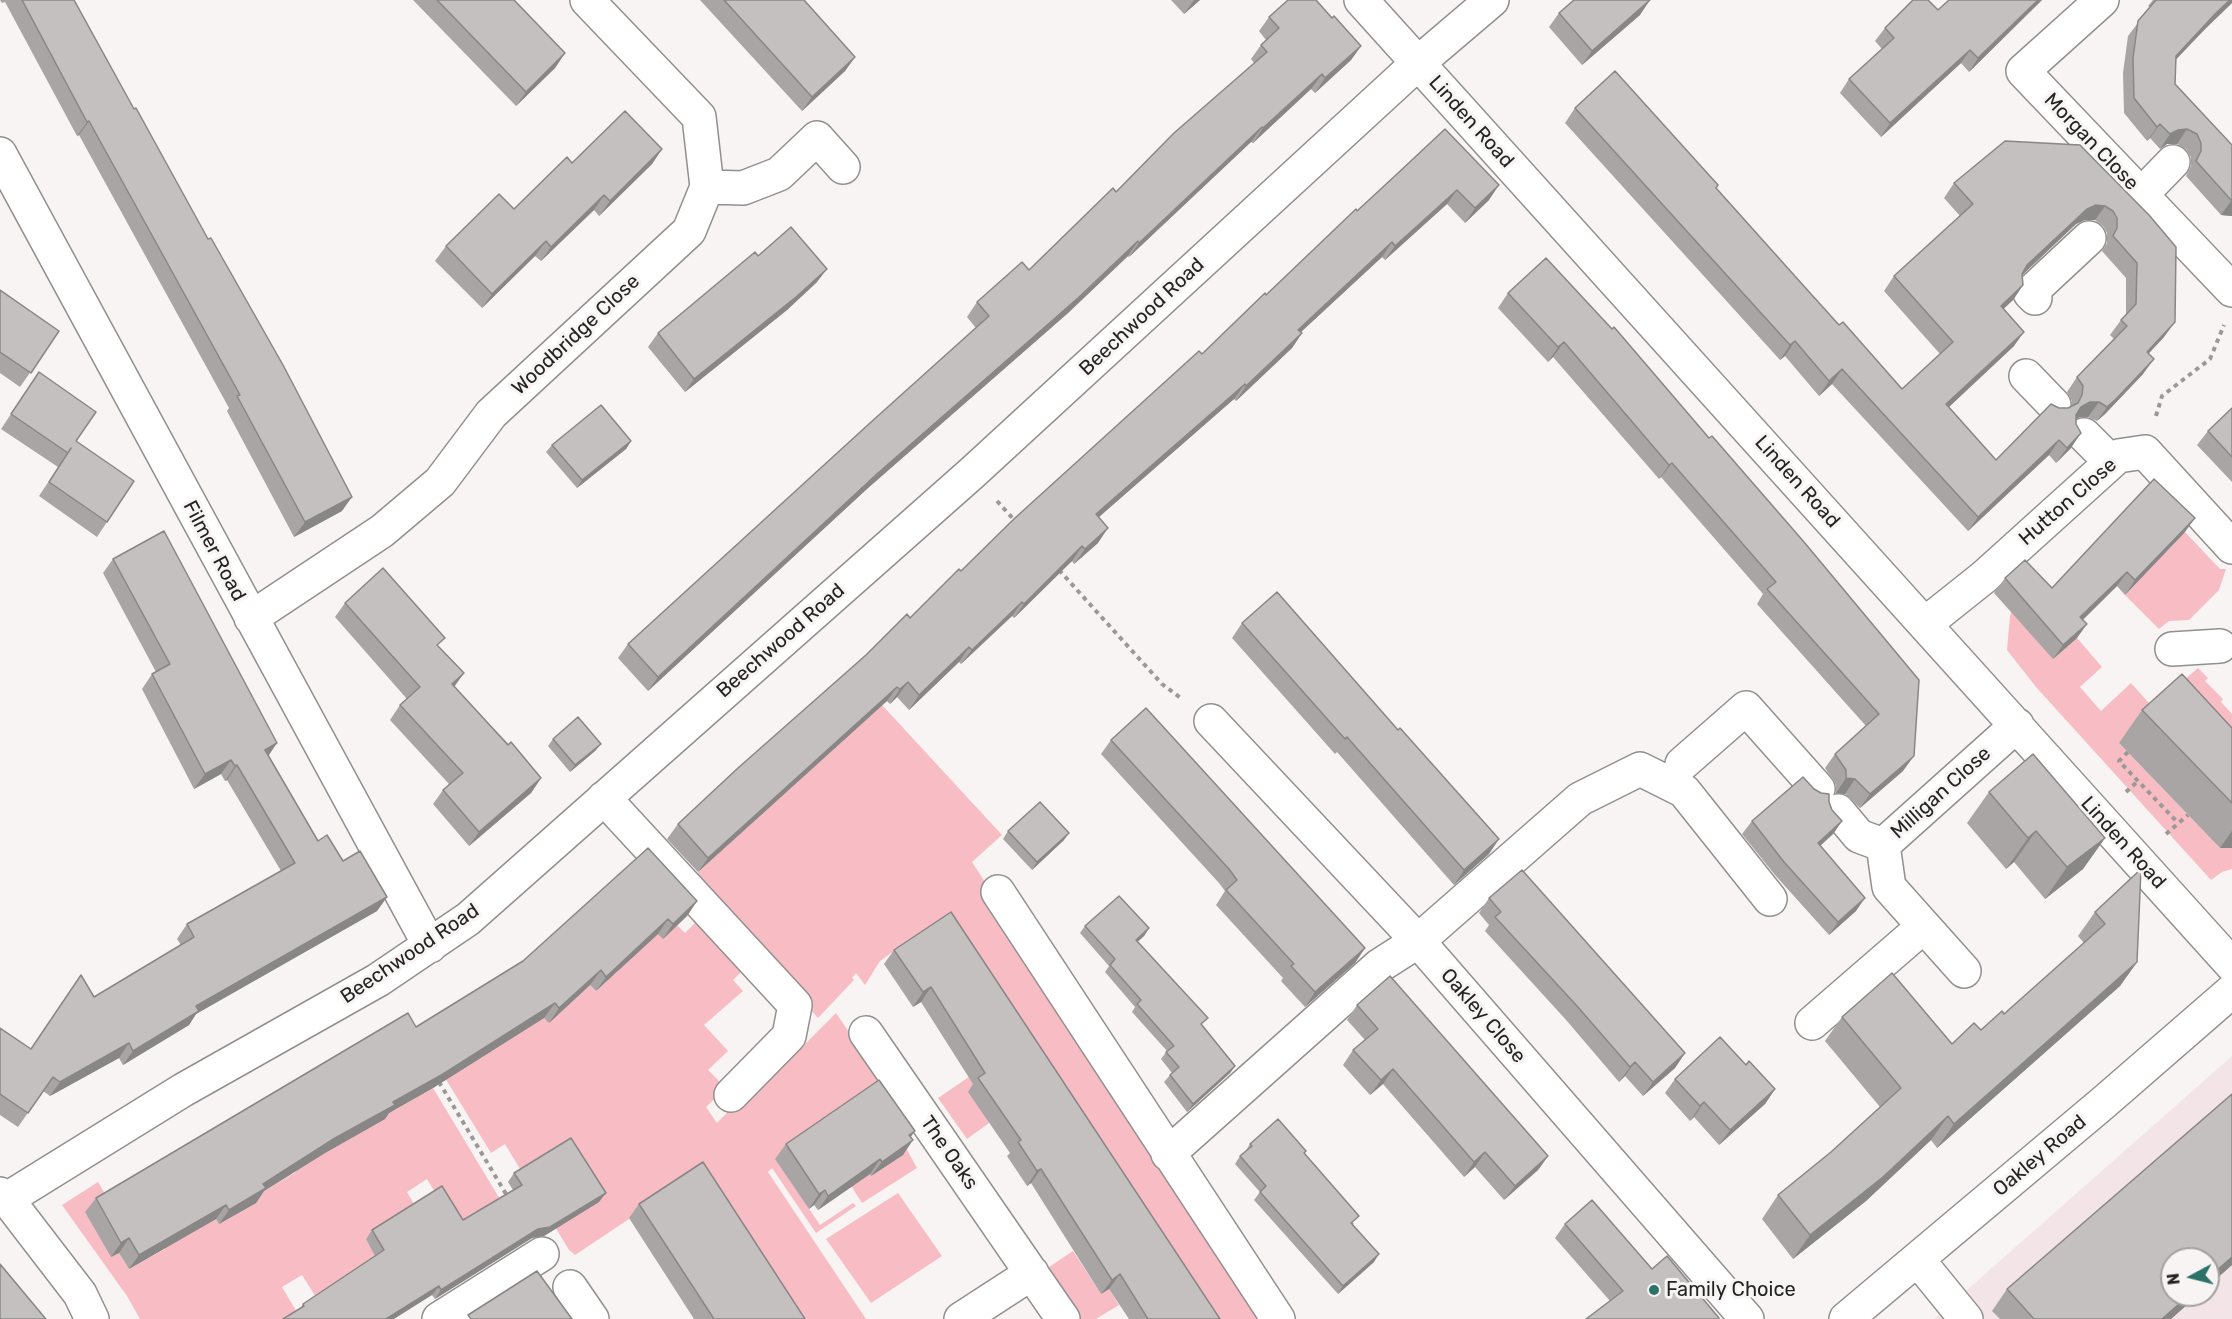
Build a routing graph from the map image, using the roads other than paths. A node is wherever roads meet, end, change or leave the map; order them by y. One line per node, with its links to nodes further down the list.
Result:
1 (587, 0): 9 (street, Woodbridge Close)
2 (1361, 0): 5 (street, Linden Road)
3 (1492, 0): 5 (street, Beechwood Road)
4 (2102, 0): 10 (street, Morgan Close)
5 (1418, 63): 20 (street, Linden Road); 26 (street, Beechwood Road)
6 (0, 154): 19 (street, Filmer Road)
7 (2173, 162): 10 (street)
8 (843, 167): 9 (street)
9 (707, 187): 19 (street, Woodbridge Close)
10 (2133, 199): 13 (street, Morgan Close)
11 (2089, 238): 12 (street)
12 (2035, 298)
13 (2230, 303)
14 (2026, 376): 15 (street)
15 (2054, 405)
16 (2084, 435): 17 (street)
17 (2111, 462): 18 (street, Hutton Close); 20 (street, Hutton Close)
18 (2232, 547)
19 (251, 618): 32 (street, Filmer Road)
20 (1925, 624): 24 (street, Linden Road)
21 (2228, 645): 22 (street)
22 (2172, 649)
23 (1211, 721): 31 (street, Oakley Close)
24 (2017, 725): 27 (street, Milligan Close); 33 (street, Linden Road)
25 (1682, 764): 27 (street)
26 (604, 798): 32 (street, Beechwood Road); 38 (street)
27 (1883, 845): 30 (street, Milligan Close)
28 (998, 892): 39 (street)
29 (1770, 899): 31 (street)
30 (1924, 926): 34 (street, Milligan Close); 36 (street)
31 (1418, 941): 39 (street); 51 (street, Oakley Close)
32 (430, 946): 40 (street, Beechwood Road)
33 (2232, 965)
34 (1964, 971)
35 (2232, 991): 42 (street, Oakley Road)
36 (1812, 1023)
37 (866, 1033): 43 (street, The Oaks)
38 (731, 1095)
39 (1168, 1154): 50 (street)
40 (4, 1197): 45 (street)
41 (542, 1254): 46 (street)
42 (1910, 1267): 52 (street, Oakley Road); 53 (street); 54 (street)
43 (1032, 1273): 48 (street); 49 (street, The Oaks)
44 (570, 1287): 47 (street)
45 (92, 1319)
46 (439, 1319)
47 (592, 1319)
48 (961, 1319)
49 (1063, 1319)
50 (1278, 1319)
51 (1747, 1319)
52 (1846, 1319)
53 (1937, 1319)
54 (1966, 1319)

